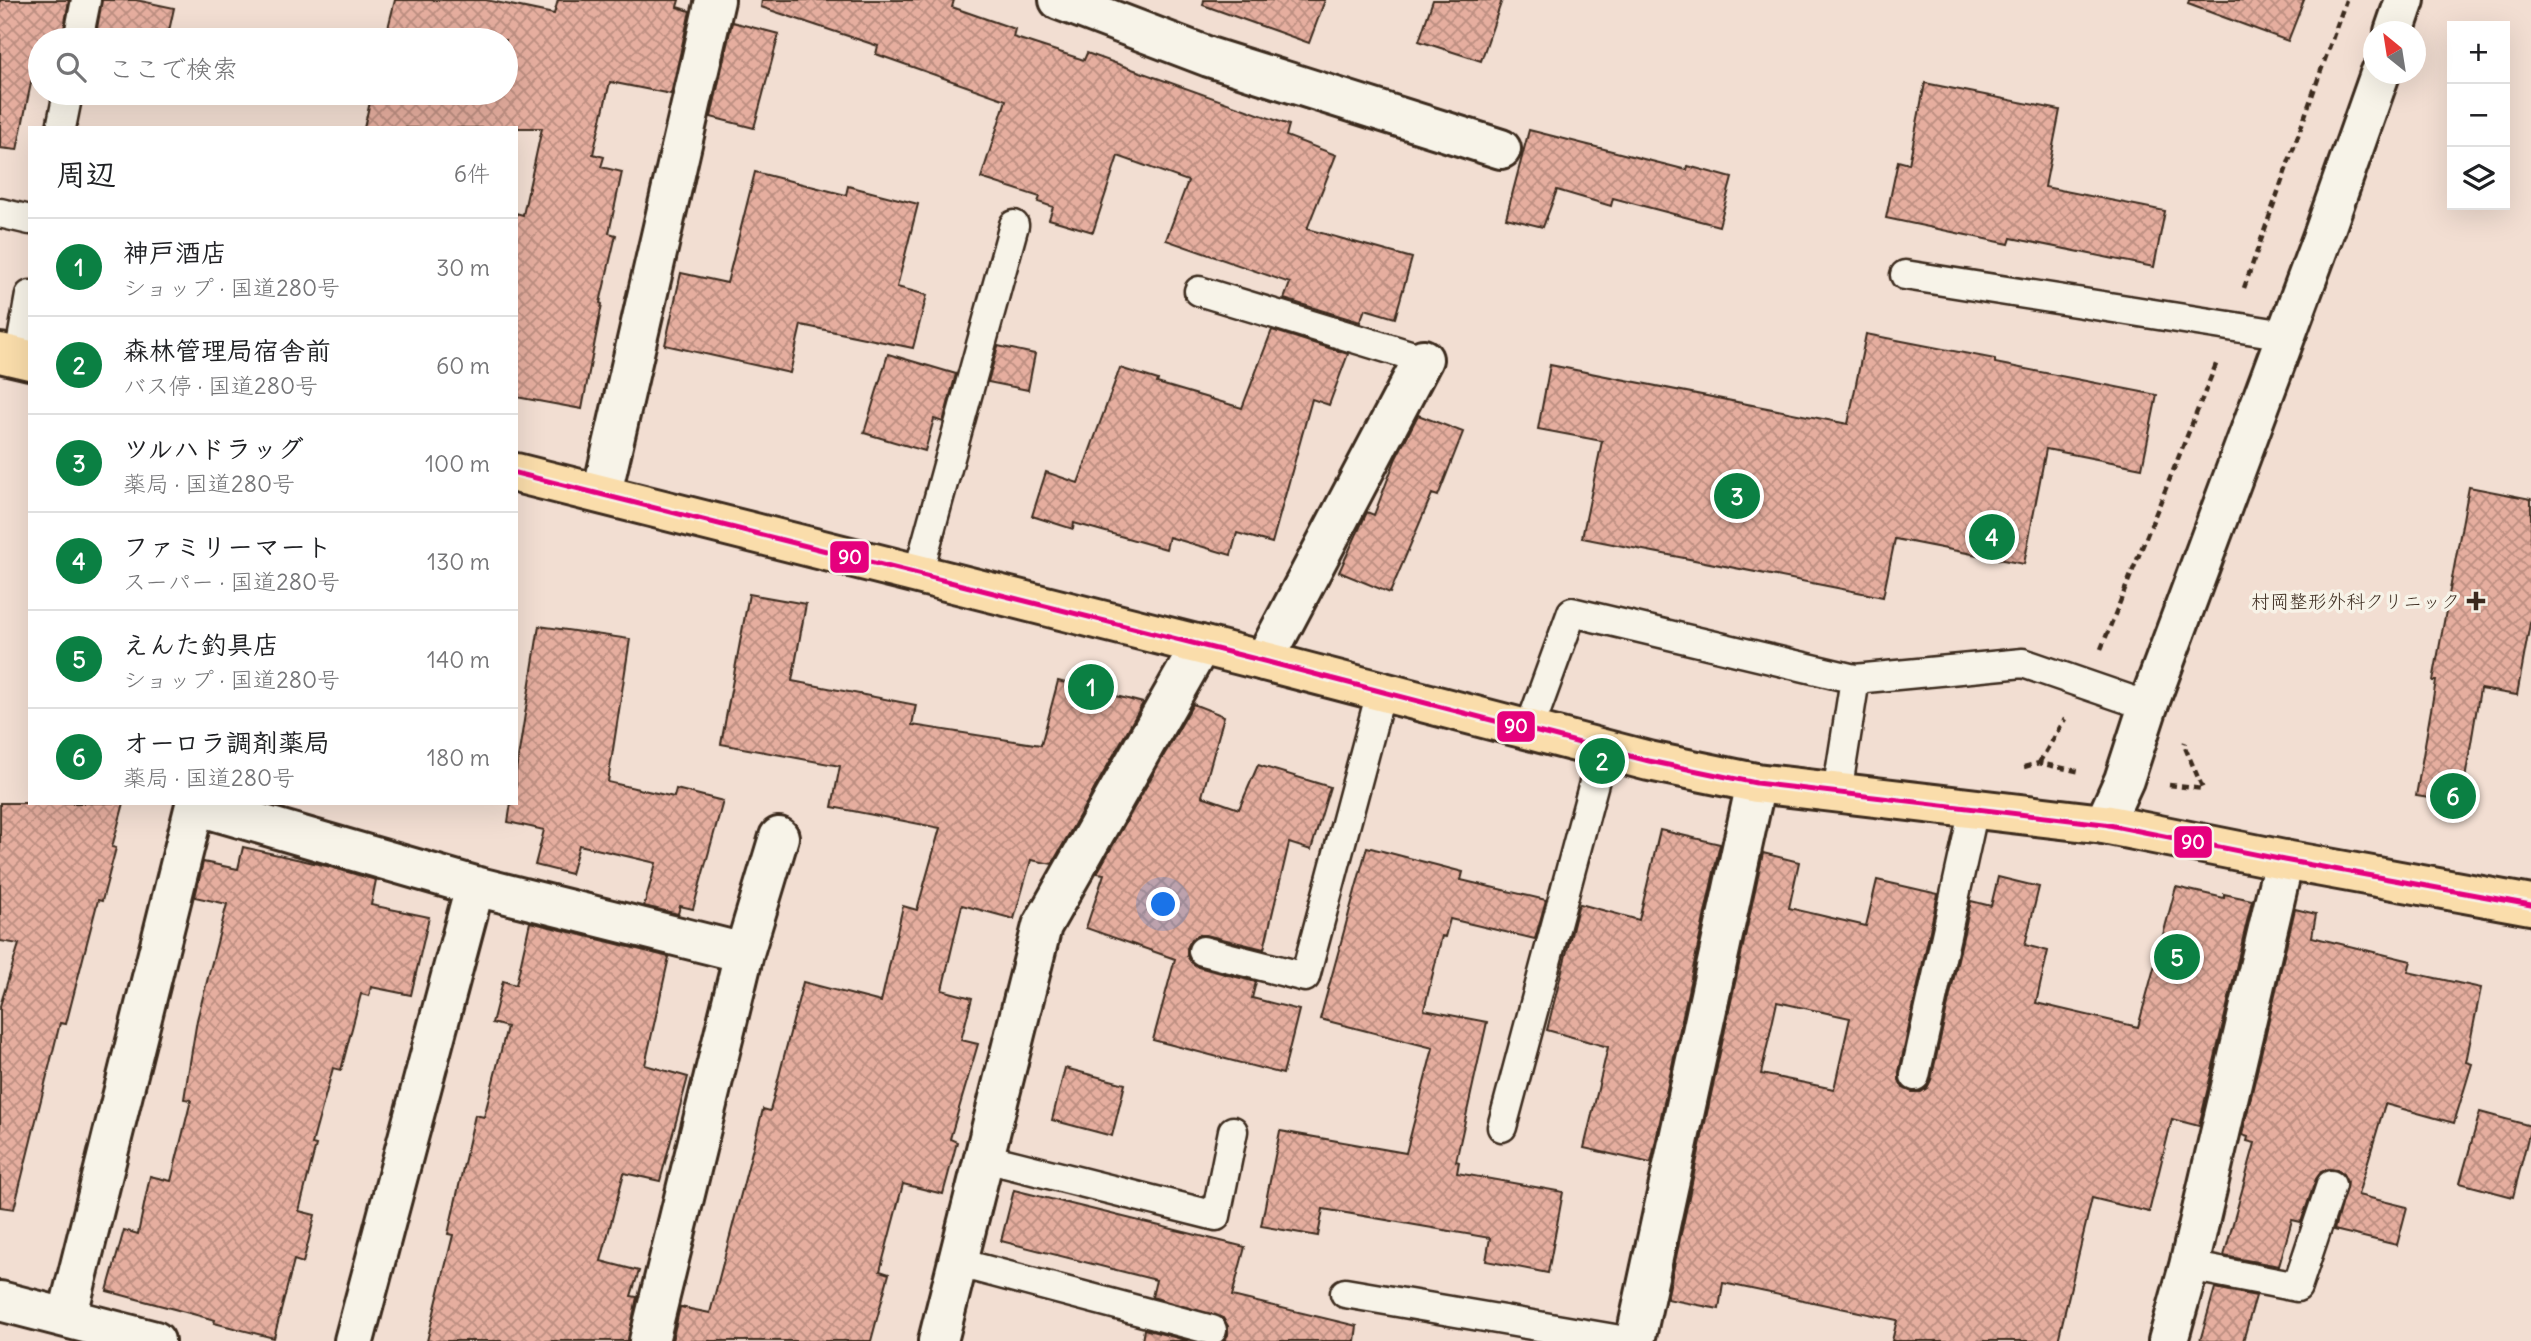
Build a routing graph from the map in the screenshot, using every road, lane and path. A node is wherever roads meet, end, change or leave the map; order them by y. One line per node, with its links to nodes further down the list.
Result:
1 (86, 0): 7 (lane)
2 (715, 0): 23 (street)
3 (1059, 0): 11 (street)
4 (2346, 0): 18 (path)
5 (2405, 0): 6 (street)
6 (2398, 21)
7 (80, 28)
8 (2376, 84): 19 (street)
9 (66, 105): 10 (lane)
10 (61, 126)
11 (1501, 149)
12 (0, 213): 13 (lane)
13 (28, 220)
14 (1014, 225): 24 (lane)
15 (1905, 275): 18 (lane)
16 (1199, 291): 21 (lane)
17 (28, 304): 20 (lane)
18 (2231, 327): 19 (lane); 28 (path)
19 (2286, 335): 30 (street)
20 (16, 357)
21 (1423, 359): 26 (street)
22 (518, 473): 23 (highway)
23 (602, 493): 24 (highway)
24 (918, 574): 25 (highway)
25 (1201, 645): 26 (highway); 47 (street)
26 (1264, 661): 29 (highway)
27 (1855, 678): 28 (lane); 31 (lane); 35 (lane)
28 (2086, 684): 30 (lane); 33 (path)
29 (1381, 692): 31 (highway); 42 (lane)
30 (2148, 706): 37 (street)
31 (1529, 730): 32 (highway)
32 (1603, 749): 34 (highway); 45 (lane)
33 (2039, 763)
34 (1756, 783): 35 (highway); 60 (street)
35 (1837, 793): 36 (highway)
36 (1974, 809): 37 (highway); 44 (lane)
37 (2104, 824): 39 (highway)
38 (779, 837): 43 (street)
39 (2284, 860): 41 (highway); 50 (street)
40 (475, 886): 43 (street); 53 (street); 56 (street)
41 (2531, 905)
42 (1203, 951)
43 (744, 953): 57 (street)
44 (1915, 1076)
45 (1503, 1127)
46 (1233, 1131): 47 (lane)
47 (985, 1158): 49 (street)
48 (2331, 1185): 50 (lane)
49 (960, 1263): 54 (lane); 58 (street)
50 (2189, 1266): 61 (street)
51 (1345, 1293): 59 (lane)
52 (0, 1301): 53 (street)
53 (67, 1318): 55 (street)
54 (1212, 1330)
55 (155, 1341)
56 (354, 1341)
57 (649, 1341)
58 (938, 1341)
59 (1626, 1341)
60 (1635, 1341)
61 (2168, 1341)

